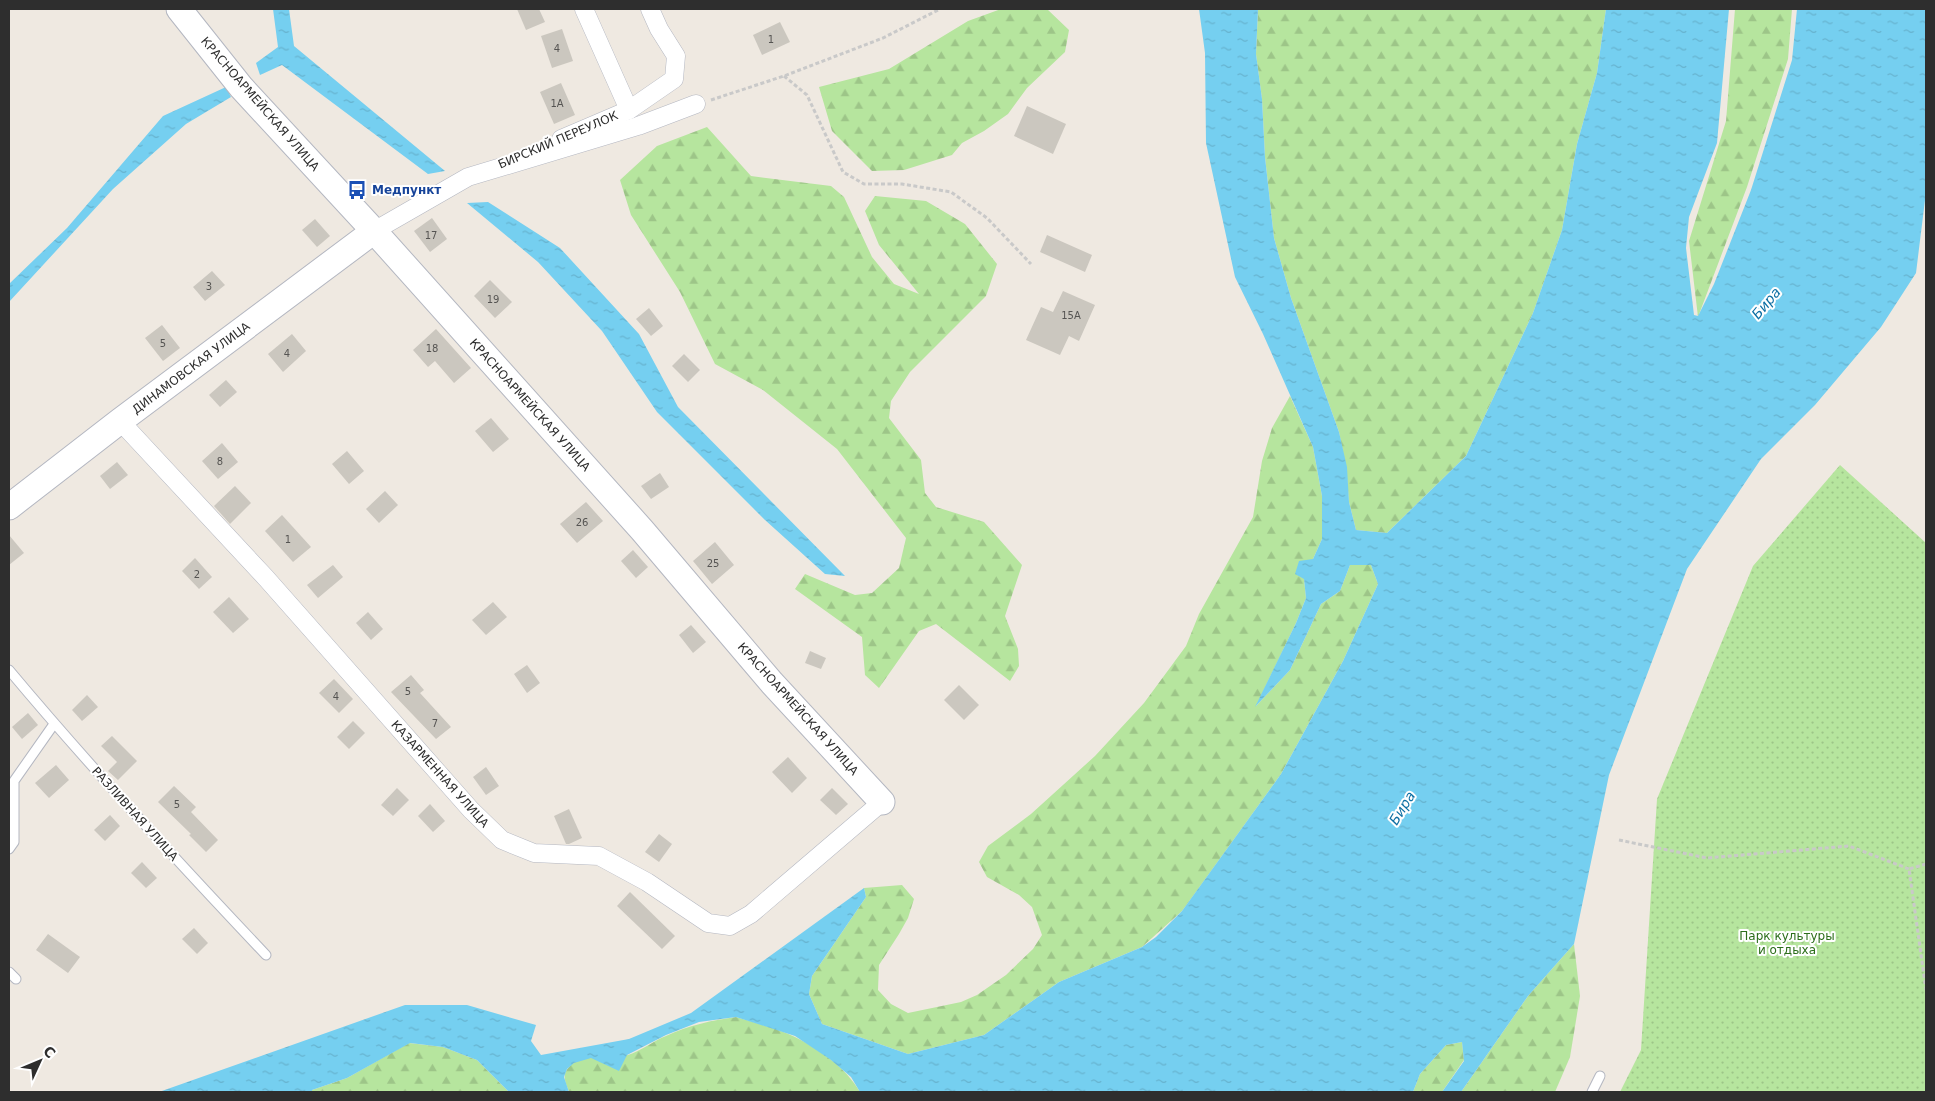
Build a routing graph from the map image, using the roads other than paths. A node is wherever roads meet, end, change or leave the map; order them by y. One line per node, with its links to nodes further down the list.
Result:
1 (179, 9): 7 (street, КРАСНОАРМЕЙСКАЯ УЛИЦА)
2 (584, 9): 5 (street, БИРСКИЙ ПЕРЕУЛОК)
3 (650, 9): 5 (street)
4 (696, 104): 6 (street)
5 (629, 110): 6 (street, БИРСКИЙ ПЕРЕУЛОК)
6 (468, 177): 7 (street)
7 (374, 231): 8 (street, ДИНАМОВСКАЯ УЛИЦА); 12 (street, КРАСНОАРМЕЙСКАЯ УЛИЦА)
8 (120, 421): 9 (street, ДИНАМОВСКАЯ УЛИЦА); 12 (street, КАЗАРМЕННАЯ УЛИЦА)
9 (9, 507)
10 (9, 670): 11 (lane, РАЗЛИВНАЯ УЛИЦА)
11 (54, 724): 13 (lane); 14 (lane, РАЗЛИВНАЯ УЛИЦА)
12 (882, 802)
13 (9, 849)
14 (266, 954)
15 (9, 972): 16 (lane)
16 (16, 979)
17 (1600, 1076): 18 (lane)
18 (1592, 1092)

